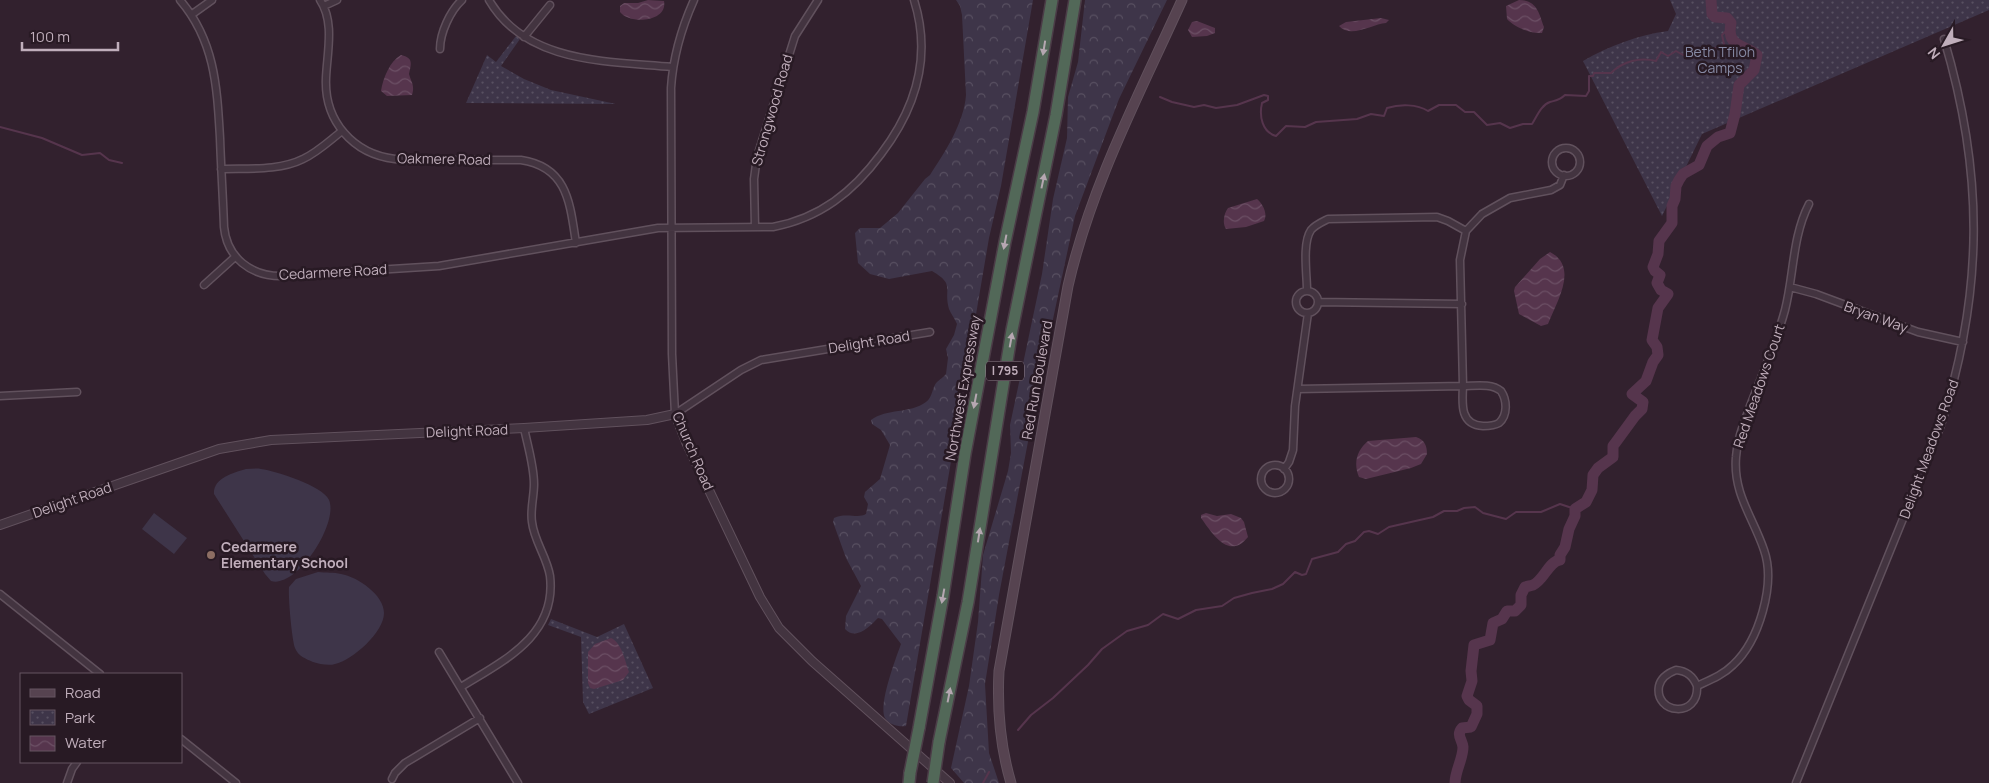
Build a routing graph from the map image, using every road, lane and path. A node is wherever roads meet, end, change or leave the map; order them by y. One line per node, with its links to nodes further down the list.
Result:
1 (180, 0): 14 (street)
2 (212, 0): 14 (street)
3 (337, 0): 12 (street)
4 (462, 0): 17 (street)
5 (489, 0): 15 (street)
6 (694, 0): 18 (street, Church Road)
7 (818, 0): 23 (street, Strongwood Road)
8 (914, 0): 23 (street, Cedarmere Road)
9 (1052, 0): 52 (highway, Northwest Expressway / I 795, one-way to 52, bridge)
10 (1076, 0): 57 (highway, I 795, one-way to 10, bridge)
11 (1182, 0): 59 (main road, Red Run Boulevard)
12 (322, 3): 19 (street, Oakmere Road)
13 (550, 5): 15 (street)
14 (191, 15): 20 (street)
15 (524, 37): 18 (street)
16 (1944, 39): 35 (street, Delight Meadows Road)
17 (440, 49)
18 (672, 68): 24 (street, Church Road)
19 (342, 131): 20 (street); 26 (street, Oakmere Road)
20 (221, 169): 27 (street)
21 (1564, 176): 21 (street); 25 (street)
22 (1809, 204): 29 (street, Red Meadows Court)
23 (755, 227): 24 (street, Cedarmere Road)
24 (672, 228): 26 (street, Cedarmere Road); 40 (street, Church Road)
25 (1466, 231): 30 (street); 32 (street)
26 (576, 242): 27 (street, Cedarmere Road)
27 (235, 258): 28 (street)
28 (204, 285)
29 (1790, 287): 35 (street, Bryan Way); 47 (street, Red Meadows Court)
30 (1307, 290): 31 (street); 33 (street)
31 (1318, 302): 32 (street); 33 (street)
32 (1462, 304): 36 (street)
33 (1308, 313): 37 (street)
34 (930, 332): 40 (street, Delight Road)
35 (1963, 342): 60 (street, Delight Meadows Road)
36 (1463, 386): 36 (street); 37 (street)
37 (1298, 389): 42 (street)
38 (77, 392): 39 (street)
39 (0, 396)
40 (675, 414): 41 (street, Delight Road); 58 (street, Church Road)
41 (524, 428): 43 (street, Delight Road); 48 (street)
42 (1284, 468): 42 (street)
43 (0, 525)
44 (0, 594): 46 (street)
45 (439, 652): 48 (street)
46 (99, 673)
47 (1697, 686): 47 (street)
48 (461, 687): 49 (street)
49 (480, 718): 53 (street); 56 (street)
50 (182, 740): 55 (street)
51 (76, 763): 54 (street)
52 (909, 778)
53 (392, 780)
54 (67, 783)
55 (236, 783)
56 (518, 783)
57 (933, 783)
58 (950, 783)
59 (1010, 783)
60 (1796, 783)

